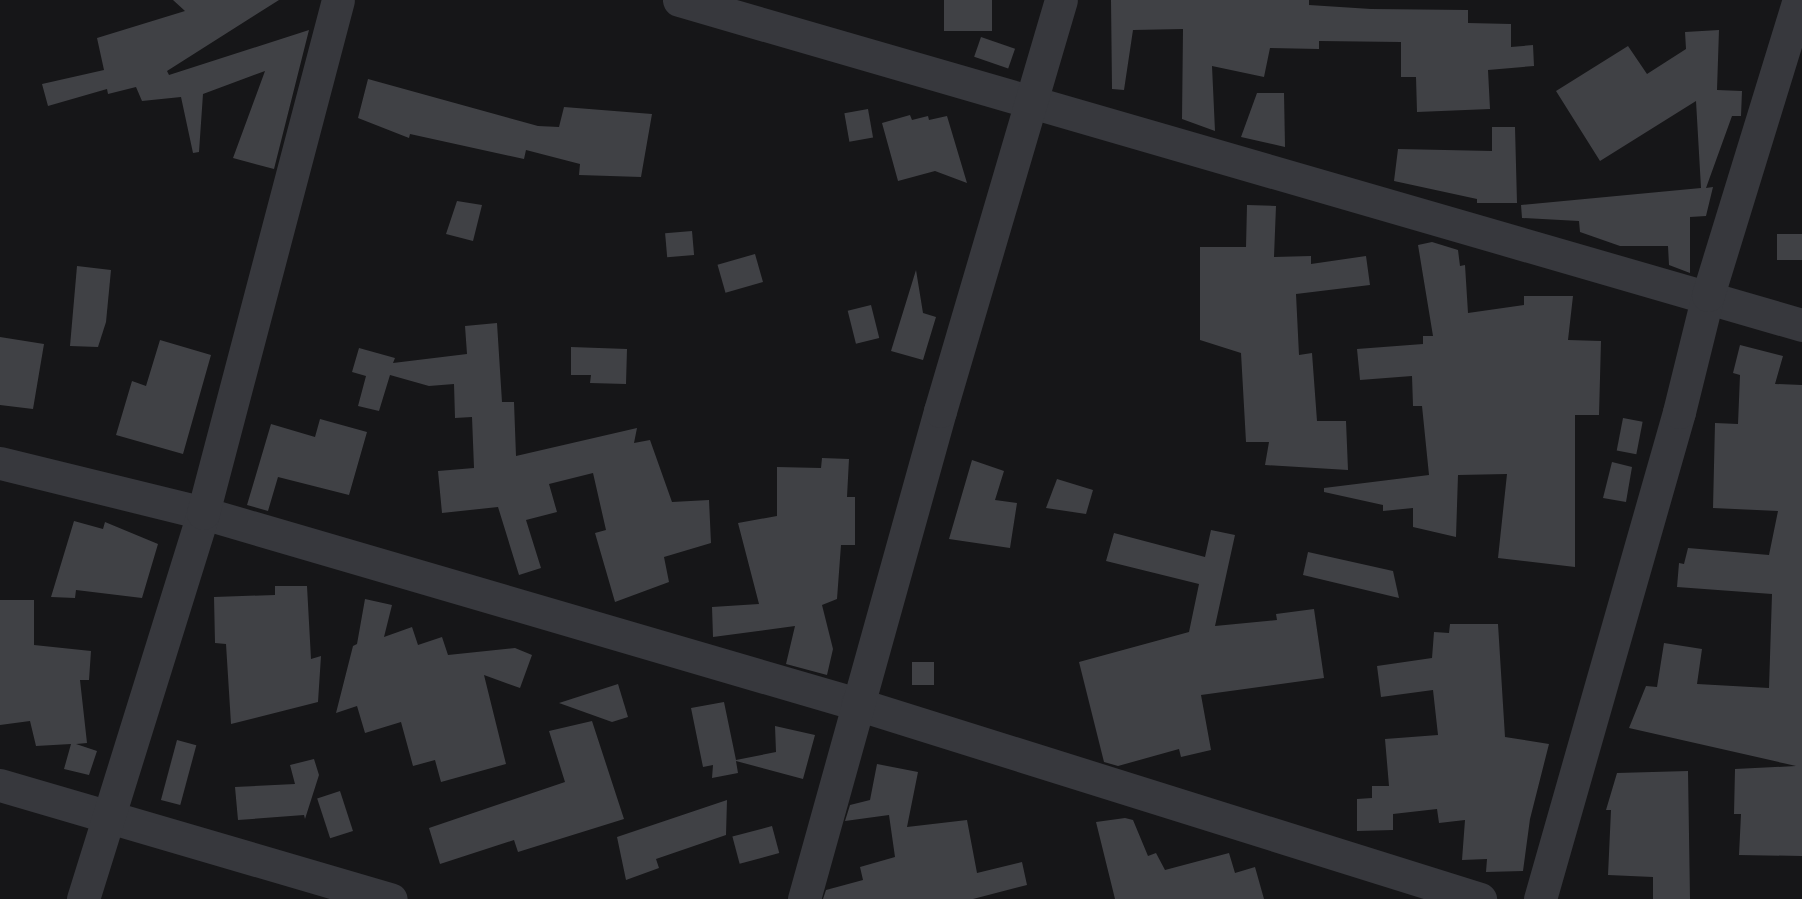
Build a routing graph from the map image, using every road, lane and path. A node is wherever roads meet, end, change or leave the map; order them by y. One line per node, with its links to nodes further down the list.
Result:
1 (338, 0): 9 (street)
2 (679, 0): 5 (street)
3 (1061, 0): 5 (street)
4 (1799, 0): 6 (street)
5 (1034, 99): 6 (street); 10 (street)
6 (1708, 295): 7 (street); 17 (street)
7 (1802, 324)
8 (0, 463): 9 (street)
9 (203, 513): 10 (street); 12 (street)
10 (858, 704): 15 (street); 16 (street)
11 (0, 785): 12 (street)
12 (106, 816): 13 (street); 14 (street)
13 (83, 899)
14 (391, 899)
15 (804, 899)
16 (1480, 899)
17 (1540, 899)

